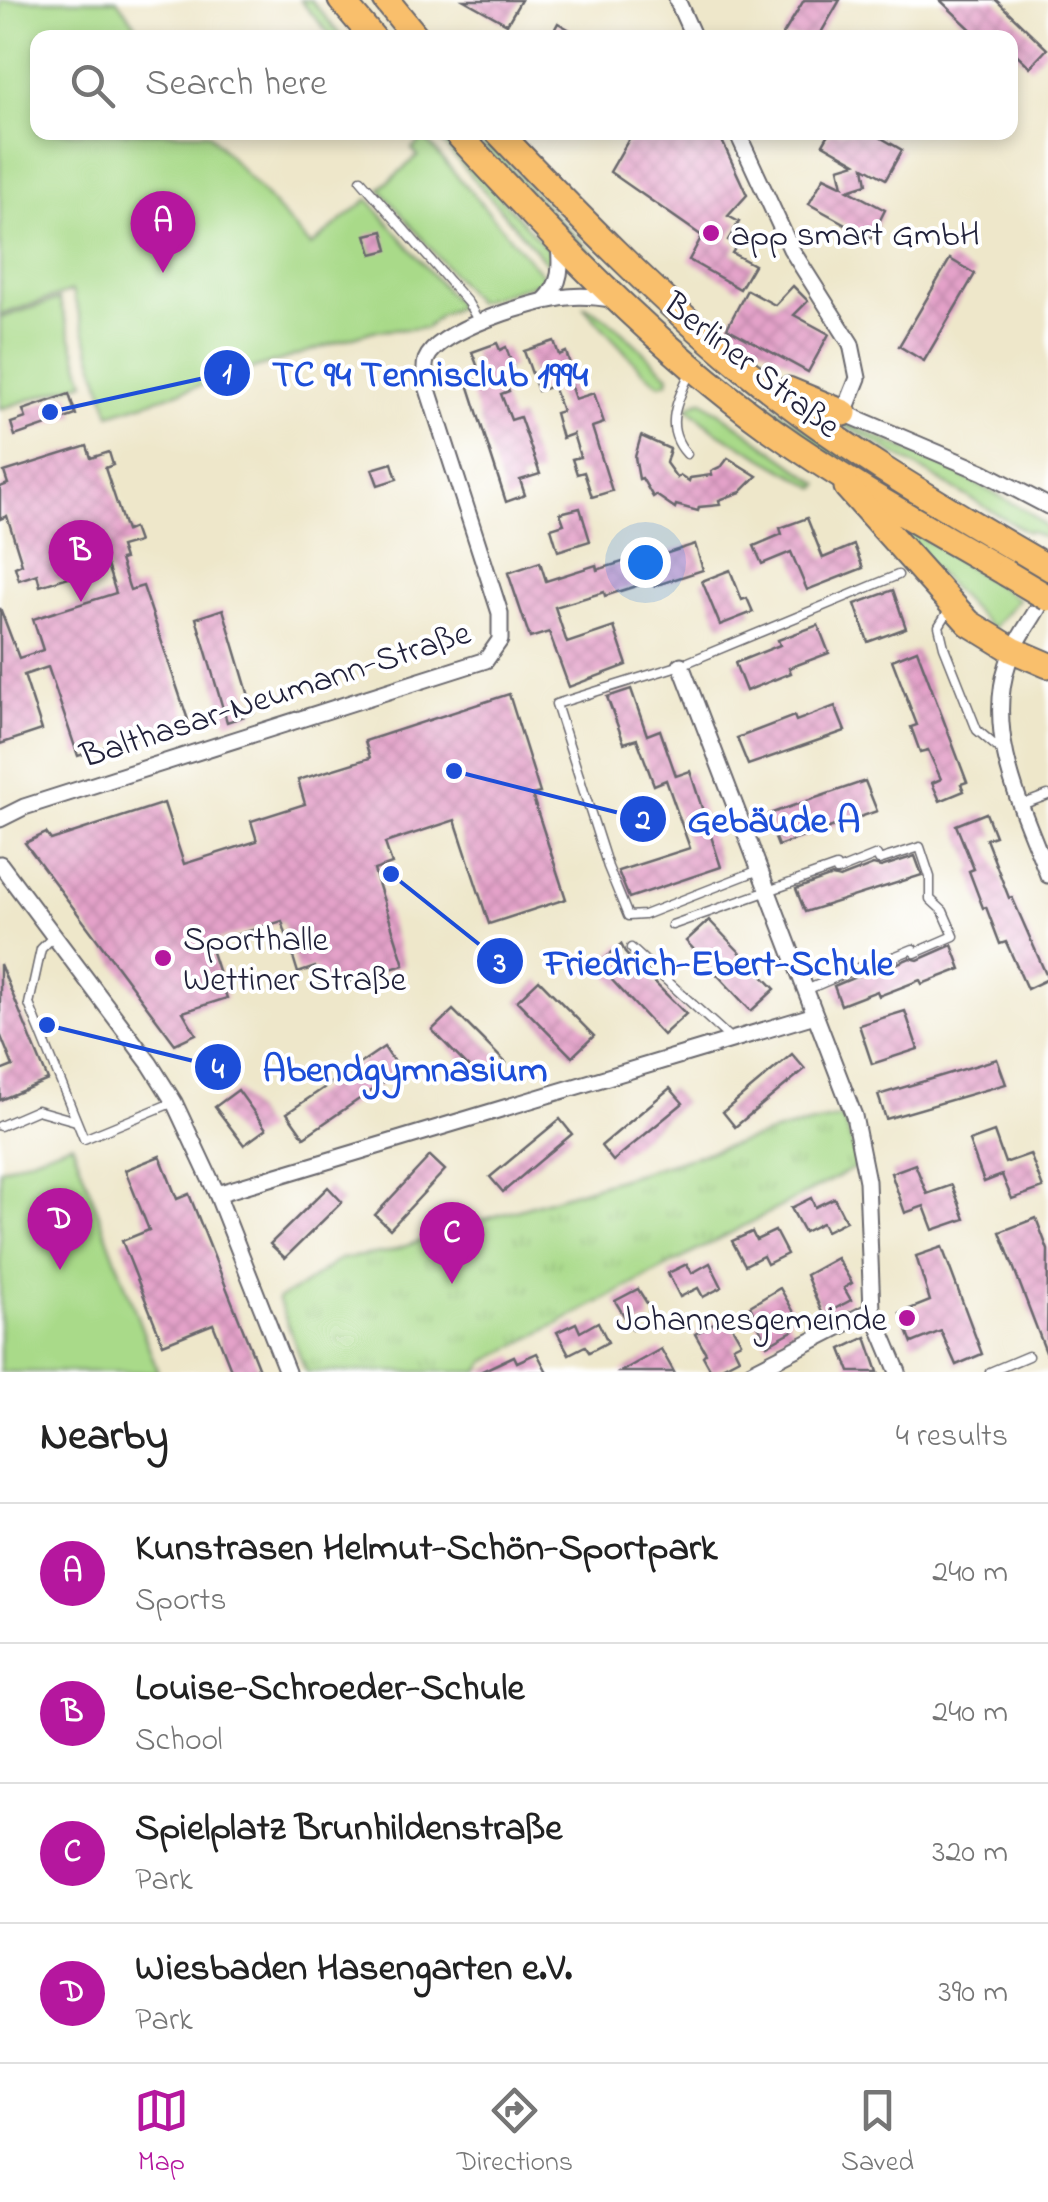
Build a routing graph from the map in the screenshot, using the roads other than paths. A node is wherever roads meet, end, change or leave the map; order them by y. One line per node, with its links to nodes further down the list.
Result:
1 (341, 0): 4 (main road)
2 (386, 0): 5 (main road)
3 (677, 0): 6 (street)
4 (366, 30)
5 (410, 30)
6 (690, 30)
7 (463, 140): 11 (main road, Berliner Straße)
8 (506, 140): 16 (main road, Berliner Straße)
9 (741, 140): 17 (street)
10 (361, 180): 14 (lane)
11 (558, 244): 12 (main road, Berliner Straße); 13 (street)
12 (616, 300): 13 (street, Balthasar-Neumann-Straße); 15 (main road, Berliner Straße)
13 (545, 301): 14 (street, Balthasar-Neumann-Straße)
14 (480, 324): 32 (street, Balthasar-Neumann-Straße)
15 (692, 366): 18 (lane); 19 (main road, Berliner Straße)
16 (746, 371): 17 (main road); 21 (main road, Berliner Straße)
17 (844, 413): 20 (street)
18 (687, 454)
19 (830, 468): 21 (main road, Berliner Straße); 25 (main road)
20 (1048, 506)
21 (1012, 562): 22 (main road, Berliner Straße); 24 (main road, Berliner Straße, bridge)
22 (1048, 568)
23 (898, 575): 27 (lane)
24 (1043, 603): 26 (street)
25 (952, 607): 26 (main road); 29 (lane)
26 (1013, 650): 28 (main road); 29 (street)
27 (681, 666): 34 (street); 34 (lane)
28 (1048, 666)
29 (1005, 754): 31 (street)
30 (1048, 795): 31 (lane)
31 (1021, 805): 35 (street)
32 (0, 819)
33 (0, 864): 38 (street)
34 (760, 870): 36 (street)
35 (1048, 875)
36 (768, 892): 37 (lane); 40 (street); 40 (lane)
37 (672, 924)
38 (54, 936): 43 (street); 44 (lane)
39 (631, 948): 42 (lane)
40 (806, 990): 41 (street)
41 (815, 1015): 42 (street); 47 (street)
42 (732, 1040): 46 (street)
43 (174, 1102): 44 (lane); 46 (street)
44 (76, 1122): 45 (lane)
45 (0, 1126)
46 (216, 1194): 49 (street)
47 (872, 1310): 50 (street); 51 (street)
48 (1028, 1356): 52 (lane)
49 (287, 1372)
50 (751, 1372)
51 (898, 1372)
52 (990, 1372)

